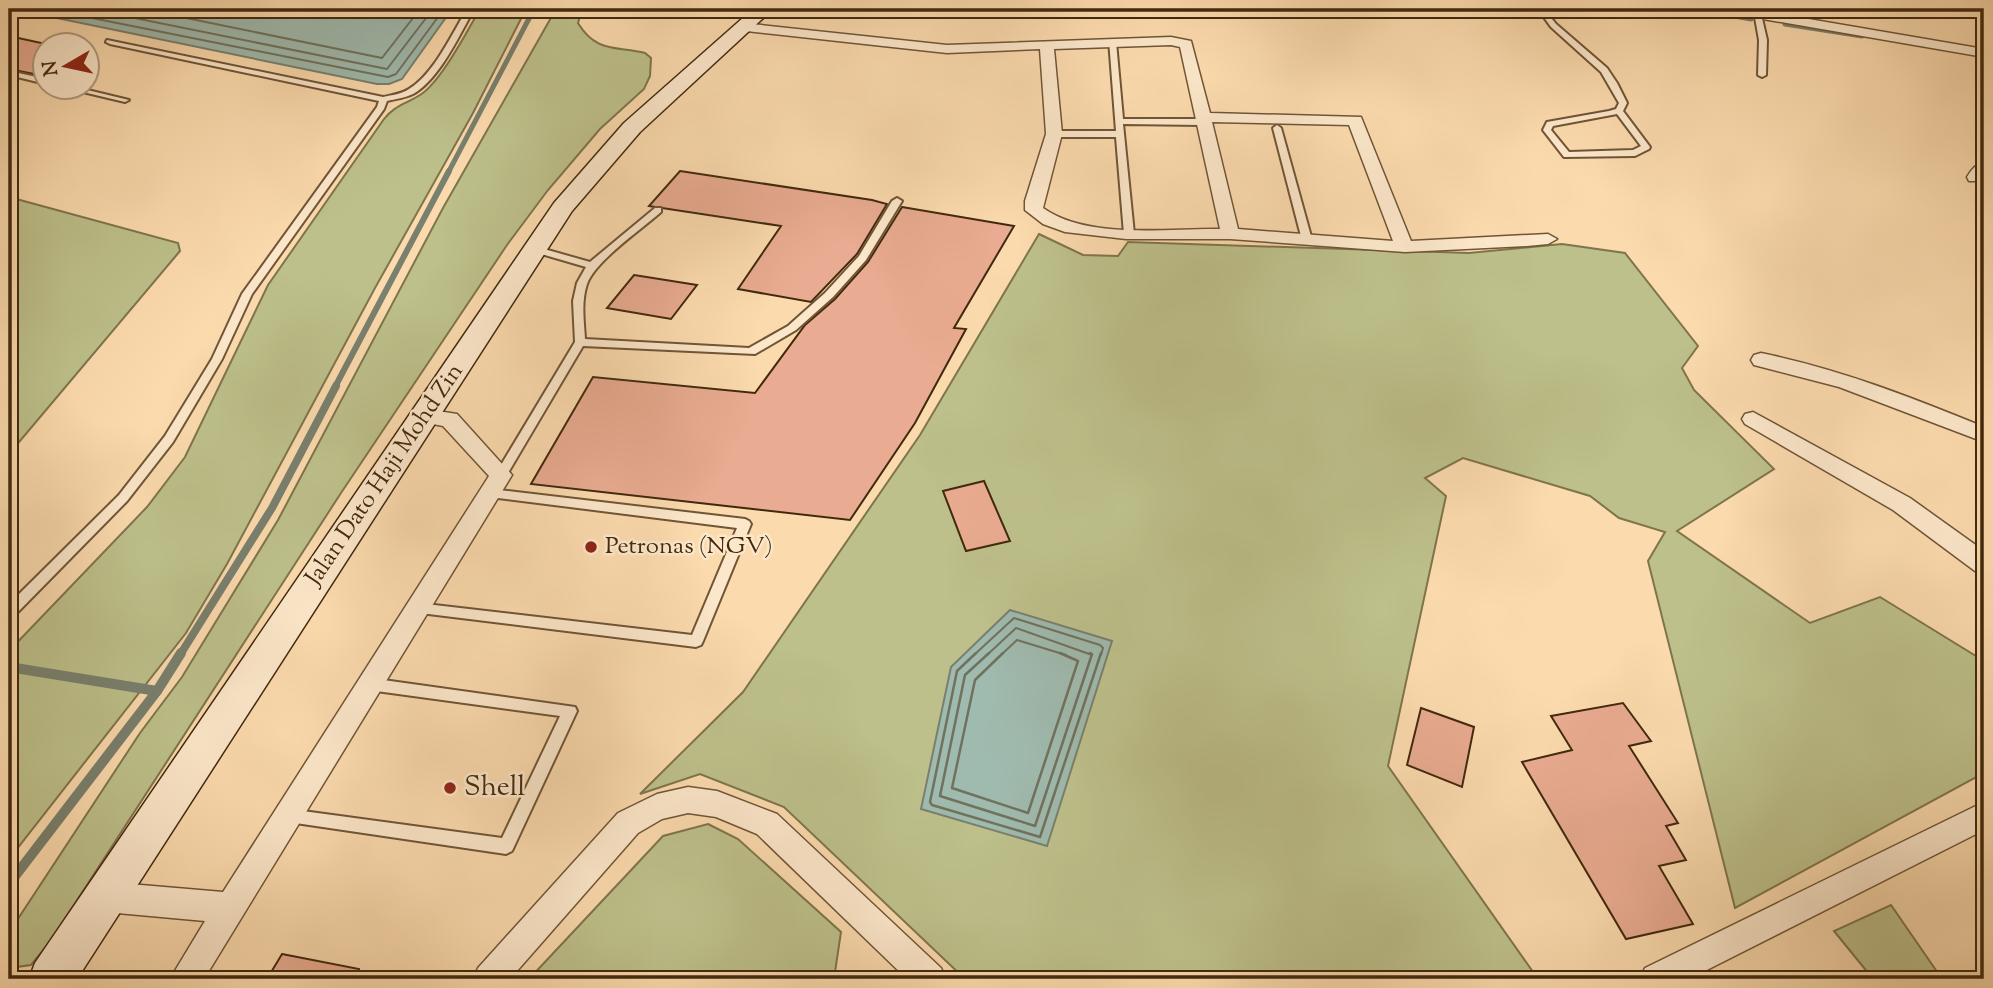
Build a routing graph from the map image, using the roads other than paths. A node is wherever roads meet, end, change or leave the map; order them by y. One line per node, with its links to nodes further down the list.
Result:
1 (470, 9): 16 (lane)
2 (889, 9): 3 (lane)
3 (904, 9)
4 (1541, 9): 18 (lane)
5 (1728, 9): 6 (street)
6 (1757, 14): 11 (street); 13 (lane)
7 (753, 18): 10 (street); 31 (main road, Jalan Dato Haji Mohd Zin)
8 (110, 42): 16 (lane)
9 (1112, 42): 10 (street); 19 (street); 20 (lane)
10 (1046, 45): 22 (street)
11 (1984, 53)
12 (9, 74): 14 (lane)
13 (1762, 75)
14 (32, 79)
15 (102, 95): 17 (lane)
16 (383, 99): 41 (lane)
17 (125, 100)
18 (1619, 111): 18 (lane)
19 (1202, 120): 20 (lane); 27 (street); 30 (street)
20 (1118, 121): 23 (lane)
21 (1277, 128): 29 (lane)
22 (1054, 134): 23 (lane); 26 (street)
23 (1119, 134): 26 (lane)
24 (897, 201): 33 (lane)
25 (657, 210): 32 (lane)
26 (1129, 234): 27 (street)
27 (1230, 234): 29 (street)
28 (1548, 239): 30 (street)
29 (1307, 240): 30 (street)
30 (1404, 246)
31 (534, 249): 32 (lane); 35 (main road, Jalan Dato Haji Mohd Zin)
32 (592, 266): 33 (lane)
33 (580, 342): 38 (lane)
34 (1761, 359): 37 (street)
35 (425, 416): 38 (street); 45 (main road, Jalan Dato Haji Mohd Zin)
36 (1753, 419): 39 (street)
37 (1984, 435)
38 (496, 484): 40 (street); 40 (lane)
39 (1984, 564)
40 (417, 608): 42 (street)
41 (9, 612)
42 (368, 684): 44 (street); 44 (lane)
43 (1984, 815): 51 (street)
44 (288, 816): 46 (street)
45 (106, 897): 46 (street); 47 (main road, Jalan Dato Haji Mohd Zin)
46 (230, 908): 48 (street)
47 (51, 979)
48 (186, 979)
49 (489, 979): 50 (street)
50 (930, 979)
51 (1656, 979)

